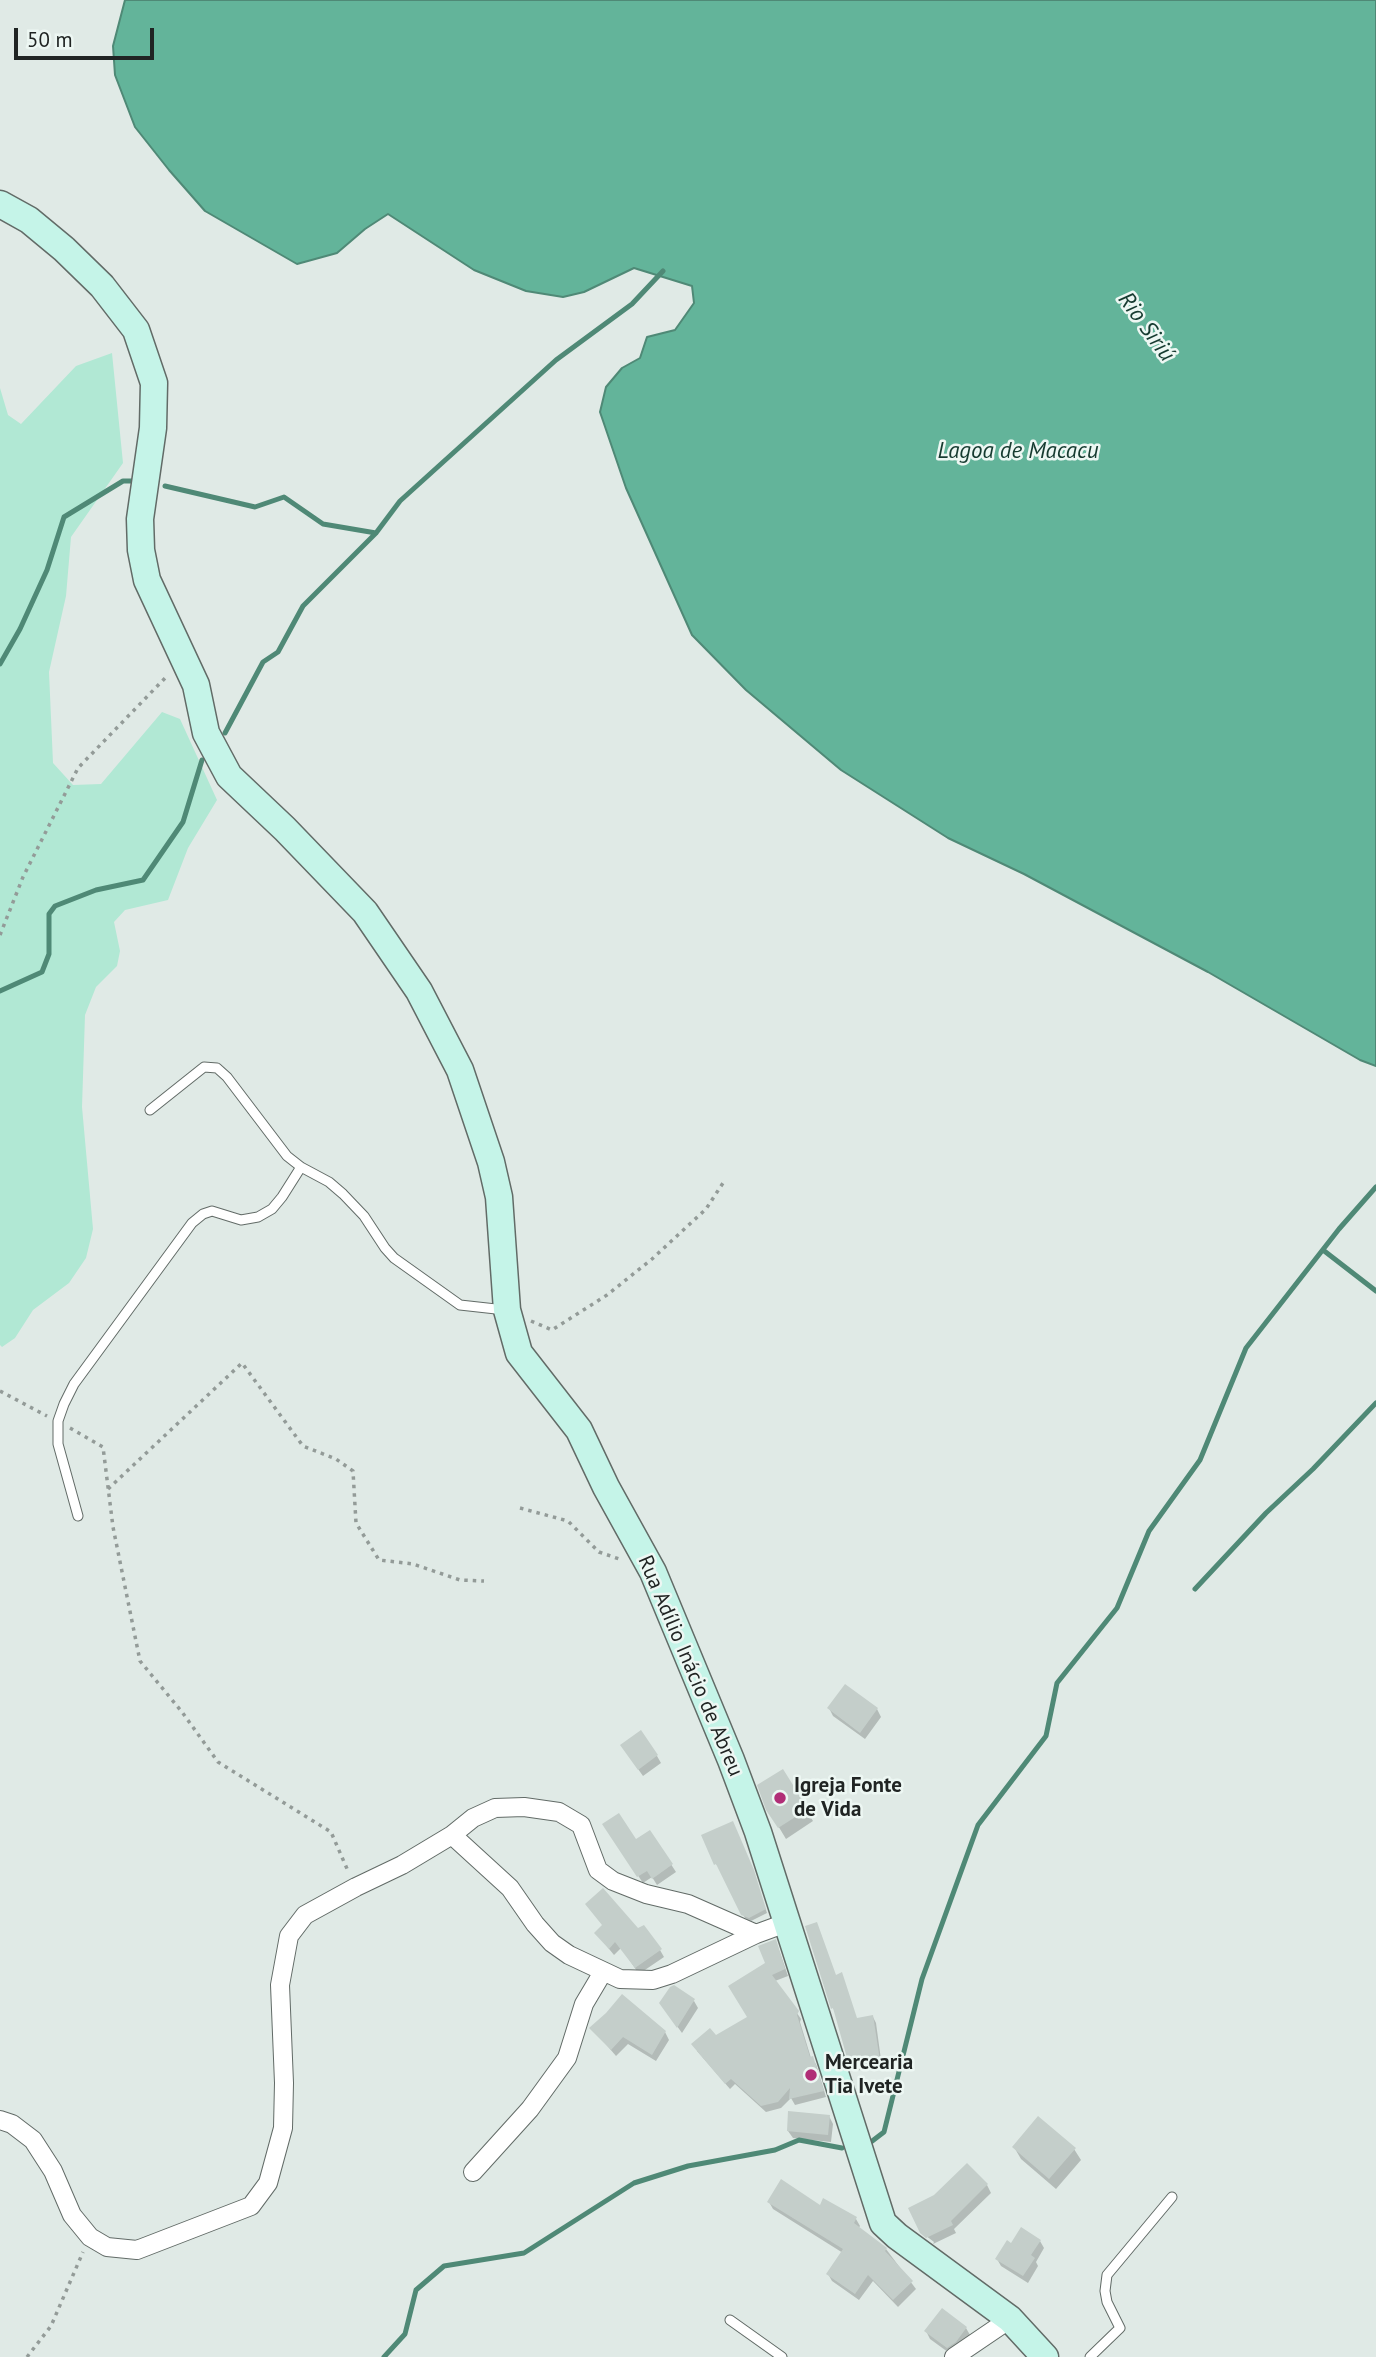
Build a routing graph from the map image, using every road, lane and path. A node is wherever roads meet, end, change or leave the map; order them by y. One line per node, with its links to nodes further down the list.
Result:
1 (0, 204): 2 (street, Rua Adílio Inácio de Abreu)
2 (185, 659): 3 (path); 7 (street, Rua Adílio Inácio de Abreu)
3 (0, 935)
4 (150, 1110): 5 (lane)
5 (301, 1167): 7 (lane); 11 (lane)
6 (723, 1183): 7 (path)
7 (507, 1310): 15 (street, Rua Adílio Inácio de Abreu)
8 (0, 1391): 10 (path)
9 (0, 1398): 10 (path)
10 (10, 1398): 11 (path)
11 (58, 1421): 12 (path); 14 (lane)
12 (108, 1489): 16 (path); 18 (path)
13 (520, 1508): 15 (path)
14 (78, 1516)
15 (653, 1572): 19 (street, Rua Adílio Inácio de Abreu)
16 (484, 1581)
17 (452, 1835): 18 (street); 20 (street); 21 (street)
18 (356, 1887): 25 (street)
19 (786, 1923): 20 (street); 26 (street, Rua Adílio Inácio de Abreu)
20 (756, 1934): 21 (street)
21 (603, 1972): 23 (street)
22 (0, 2120): 25 (street)
23 (473, 2172)
24 (1172, 2197): 32 (lane)
25 (90, 2237): 28 (path)
26 (1010, 2319): 30 (street); 31 (street, Rua Adílio Inácio de Abreu)
27 (730, 2320): 29 (lane)
28 (27, 2357)
29 (782, 2357)
30 (954, 2357)
31 (1045, 2357)
32 (1090, 2357)

